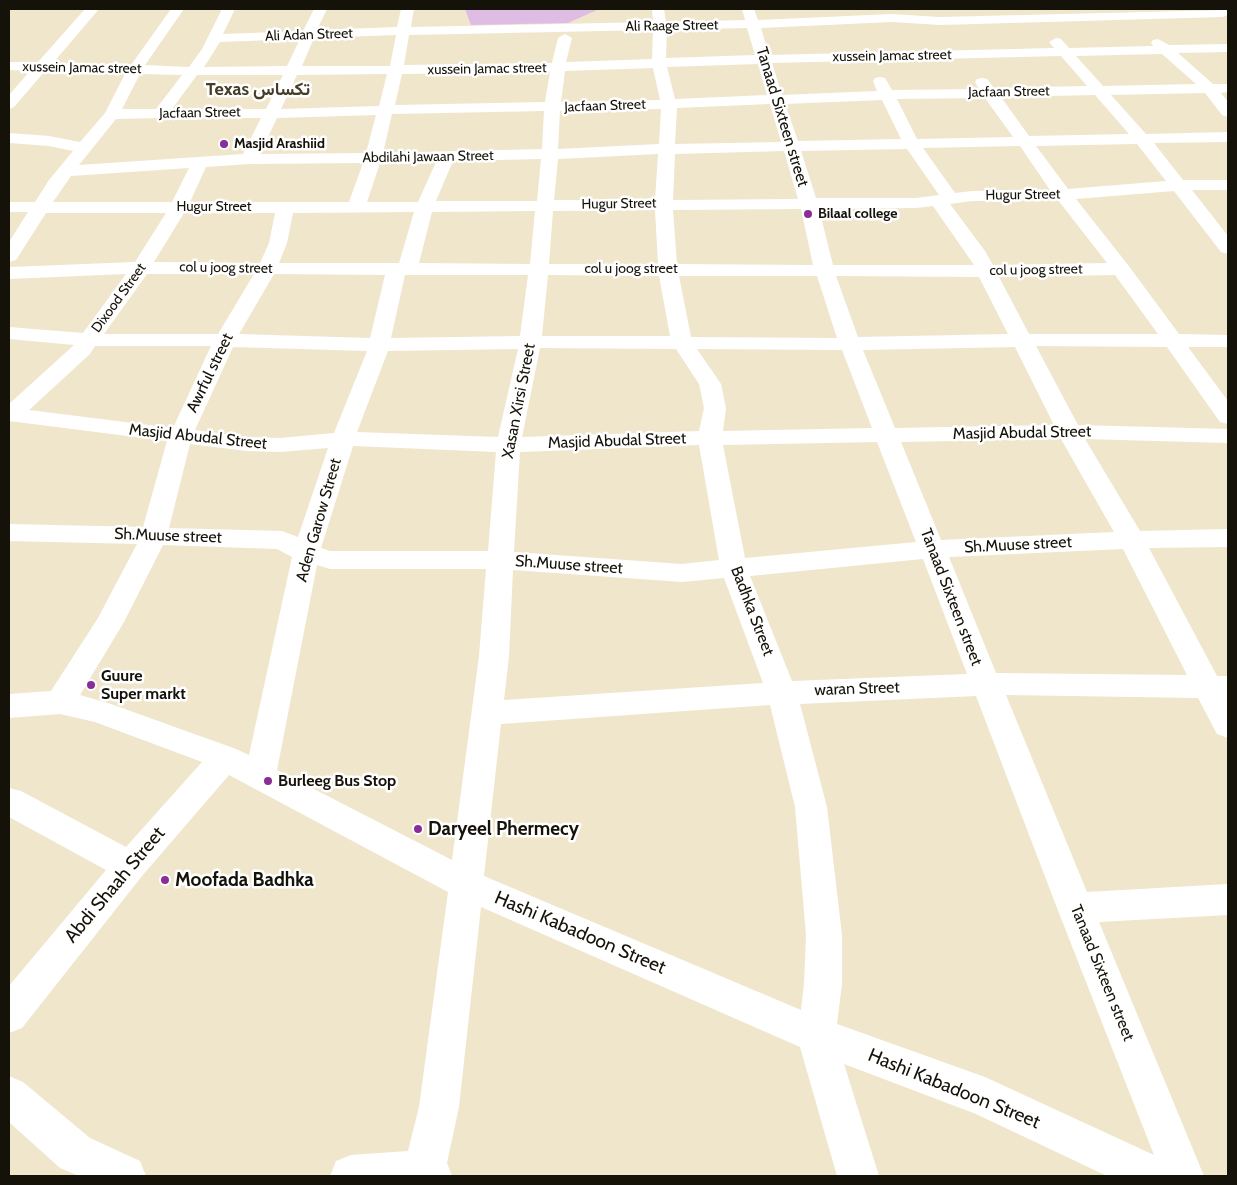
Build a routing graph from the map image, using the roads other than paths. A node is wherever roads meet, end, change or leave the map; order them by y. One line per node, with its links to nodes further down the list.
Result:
1 (92, 9): 25 (street)
2 (176, 9): 27 (street)
3 (228, 9): 16 (street)
4 (320, 9): 15 (street)
5 (407, 9): 13 (street)
6 (658, 9): 12 (street, Badhka Street)
7 (1125, 12): 8 (street); 9 (street); 19 (street)
8 (1031, 13): 14 (street); 20 (street)
9 (1223, 13)
10 (840, 14): 11 (street, Ali Raage Street); 14 (street, Ali Raage Street); 21 (street)
11 (750, 16): 12 (street, Ali Raage Street); 22 (street, Tanaad Sixteen street)
12 (660, 26): 13 (street, Ali Raage Street); 23 (street, Badhka Street)
13 (404, 31): 15 (street, Ali Adan Street); 29 (street)
14 (948, 32): 20 (street); 21 (street, xussein Jamac street); 34 (street)
15 (309, 35): 16 (street, Ali Adan Street); 28 (street)
16 (214, 38): 30 (street)
17 (565, 38): 26 (street, Xasan Xirsi Street)
18 (1228, 48): 19 (street)
19 (1165, 49): 20 (street); 31 (street)
20 (1064, 51): 33 (street)
21 (868, 56): 22 (street, xussein Jamac street); 35 (street)
22 (764, 59): 23 (street, xussein Jamac street); 36 (street, Tanaad Sixteen street)
23 (659, 63): 26 (street, xussein Jamac street); 38 (street, Badhka Street)
24 (9, 66): 25 (street, xussein Jamac street)
25 (42, 67): 27 (street, xussein Jamac street); 37 (street)
26 (558, 67): 29 (street, xussein Jamac street); 39 (street, Xasan Xirsi Street)
27 (135, 69): 30 (street, xussein Jamac street); 43 (street)
28 (293, 69): 29 (street, xussein Jamac street); 30 (street, xussein Jamac street); 42 (street)
29 (396, 70): 40 (street)
30 (192, 71): 44 (street)
31 (1209, 88): 32 (street, Jacfaan Street); 33 (street, Jacfaan Street); 41 (street)
32 (1228, 88)
33 (1097, 91): 34 (street, Jacfaan Street); 47 (street)
34 (989, 93): 35 (street, Jacfaan Street); 48 (street)
35 (888, 95): 36 (street, Jacfaan Street); 49 (street)
36 (777, 100): 38 (street, Jacfaan Street); 50 (street, Tanaad Sixteen street)
37 (9, 104)
38 (669, 104): 39 (street, Jacfaan Street); 52 (street, Badhka Street)
39 (552, 108): 40 (street, Jacfaan Street); 53 (street, Xasan Xirsi Street)
40 (384, 110): 42 (street, Jacfaan Street); 55 (street)
41 (1228, 112)
42 (271, 113): 44 (street, Jacfaan Street); 56 (street)
43 (112, 114): 44 (street, Jacfaan Street); 51 (street)
44 (160, 114)
45 (1228, 137): 47 (street, Abdilahi Jawaan Street)
46 (9, 138): 51 (street)
47 (1142, 139): 48 (street, Abdilahi Jawaan Street); 60 (street)
48 (1024, 140): 49 (street, Abdilahi Jawaan Street); 61 (street)
49 (912, 144): 50 (street, Abdilahi Jawaan Street); 62 (street)
50 (792, 147): 52 (street, Abdilahi Jawaan Street); 64 (street, Tanaad Sixteen street)
51 (84, 148): 58 (street)
52 (667, 149): 53 (street, Abdilahi Jawaan Street); 63 (street, Badhka Street)
53 (550, 154): 54 (street, Abdilahi Jawaan Street); 66 (street, Xasan Xirsi Street)
54 (447, 156): 55 (street, Abdilahi Jawaan Street); 65 (street, Aden Garow Street)
55 (373, 158): 56 (street, Abdilahi Jawaan Street); 68 (street)
56 (249, 159): 57 (street, Abdilahi Jawaan Street)
57 (200, 162): 58 (street, Abdilahi Jawaan Street); 70 (street, Dixood Street)
58 (66, 171): 67 (street)
59 (1228, 184): 60 (street, Hugur Street)
60 (1180, 185): 61 (street, Hugur Street); 72 (street)
61 (1063, 195): 62 (street, Hugur Street); 80 (street)
62 (944, 199): 64 (street, Hugur Street); 81 (street)
63 (664, 204): 64 (street, Hugur Street); 66 (street, Hugur Street); 78 (street, Badhka Street)
64 (809, 204): 79 (street, Tanaad Sixteen street)
65 (425, 205): 66 (street, Hugur Street); 68 (street, Hugur Street); 76 (street, Aden Garow Street)
66 (545, 205): 77 (street, Xasan Xirsi Street)
67 (40, 206): 69 (street, Hugur Street); 70 (street, Hugur Street); 73 (street)
68 (357, 206): 71 (street, Hugur Street)
69 (9, 207)
70 (179, 207): 71 (street, Hugur Street); 74 (street, Dixood Street)
71 (285, 208): 75 (street, Awrful street)
72 (1228, 248)
73 (9, 256)
74 (141, 268): 75 (street, col u joog street); 82 (street, col u joog street); 84 (street, Dixood Street)
75 (267, 269): 76 (street, col u joog street); 85 (street, Awrful street)
76 (402, 269): 77 (street, col u joog street); 92 (street, Aden Garow Street)
77 (539, 269): 78 (street, col u joog street); 88 (street, Xasan Xirsi Street)
78 (668, 269): 79 (street, col u joog street); 90 (street, Badhka Street)
79 (824, 269): 81 (street, col u joog street); 91 (street, Tanaad Sixteen street)
80 (1121, 269): 81 (street, col u joog street); 89 (street)
81 (986, 271): 86 (street)
82 (9, 272)
83 (9, 333): 84 (street)
84 (89, 340): 85 (street); 93 (street, Dixood Street)
85 (224, 340): 92 (street); 96 (street, Awrful street)
86 (1022, 340): 89 (street); 91 (street); 95 (street)
87 (1228, 341): 89 (street)
88 (530, 342): 90 (street); 92 (street); 101 (street, Xasan Xirsi Street)
89 (1172, 342): 94 (street)
90 (682, 343): 91 (street); 99 (street, Badhka Street)
91 (850, 344): 97 (street, Tanaad Sixteen street)
92 (379, 345): 100 (street, Aden Garow Street)
93 (10, 414): 96 (street, Masjid Abudal Street)
94 (1228, 417)
95 (1069, 432): 97 (street, Masjid Abudal Street); 98 (street, Masjid Abudal Street); 106 (street)
96 (180, 436): 100 (street, Masjid Abudal Street); 104 (street, Awrful street)
97 (887, 436): 99 (street, Masjid Abudal Street); 108 (street, Tanaad Sixteen street)
98 (1228, 436)
99 (710, 438): 101 (street, Masjid Abudal Street); 111 (street, Badhka Street)
100 (343, 440): 101 (street, Masjid Abudal Street); 109 (street, Aden Garow Street)
101 (508, 444): 110 (street, Xasan Xirsi Street)
102 (9, 532): 103 (street, Sh.Muuse street)
103 (43, 532): 104 (street, Sh.Muuse street); 107 (street)
104 (154, 536): 109 (street, Sh.Muuse street); 115 (street, Awrful street)
105 (1228, 538): 106 (street, Sh.Muuse street)
106 (1132, 540): 108 (street, Sh.Muuse street); 113 (street)
107 (9, 544)
108 (932, 549): 111 (street, Sh.Muuse street); 112 (street, Tanaad Sixteen street)
109 (306, 552): 110 (street, Sh.Muuse street); 120 (street, Aden Garow Street)
110 (501, 560): 111 (street, Sh.Muuse street); 117 (street, Xasan Xirsi Street)
111 (734, 568): 114 (street, Badhka Street)
112 (985, 684): 113 (street, waran Street); 114 (street, waran Street); 125 (street, Tanaad Sixteen street)
113 (1217, 687): 118 (street)
114 (782, 693): 117 (street, waran Street); 127 (street, Badhka Street)
115 (60, 702): 116 (street, Hashi Kabadoon Street); 119 (street, Hashi Kabadoon Street)
116 (9, 706)
117 (486, 713): 123 (street, Xasan Xirsi Street)
118 (1228, 726)
119 (225, 758): 120 (street, Hashi Kabadoon Street); 122 (street, Abdi Shaah Street)
120 (260, 777): 123 (street, Hashi Kabadoon Street)
121 (9, 801): 122 (street)
122 (130, 866): 126 (street, Abdi Shaah Street)
123 (466, 884): 127 (street, Hashi Kabadoon Street); 129 (street, Xasan Xirsi Street)
124 (1228, 899): 125 (street)
125 (1075, 908): 134 (street, Tanaad Sixteen street)
126 (9, 1015)
127 (816, 1035): 132 (street); 133 (street, Hashi Kabadoon Street)
128 (9, 1096): 130 (street)
129 (428, 1174): 131 (street)
130 (125, 1176)
131 (351, 1176)
132 (858, 1176)
133 (1152, 1176)
134 (1183, 1176)

